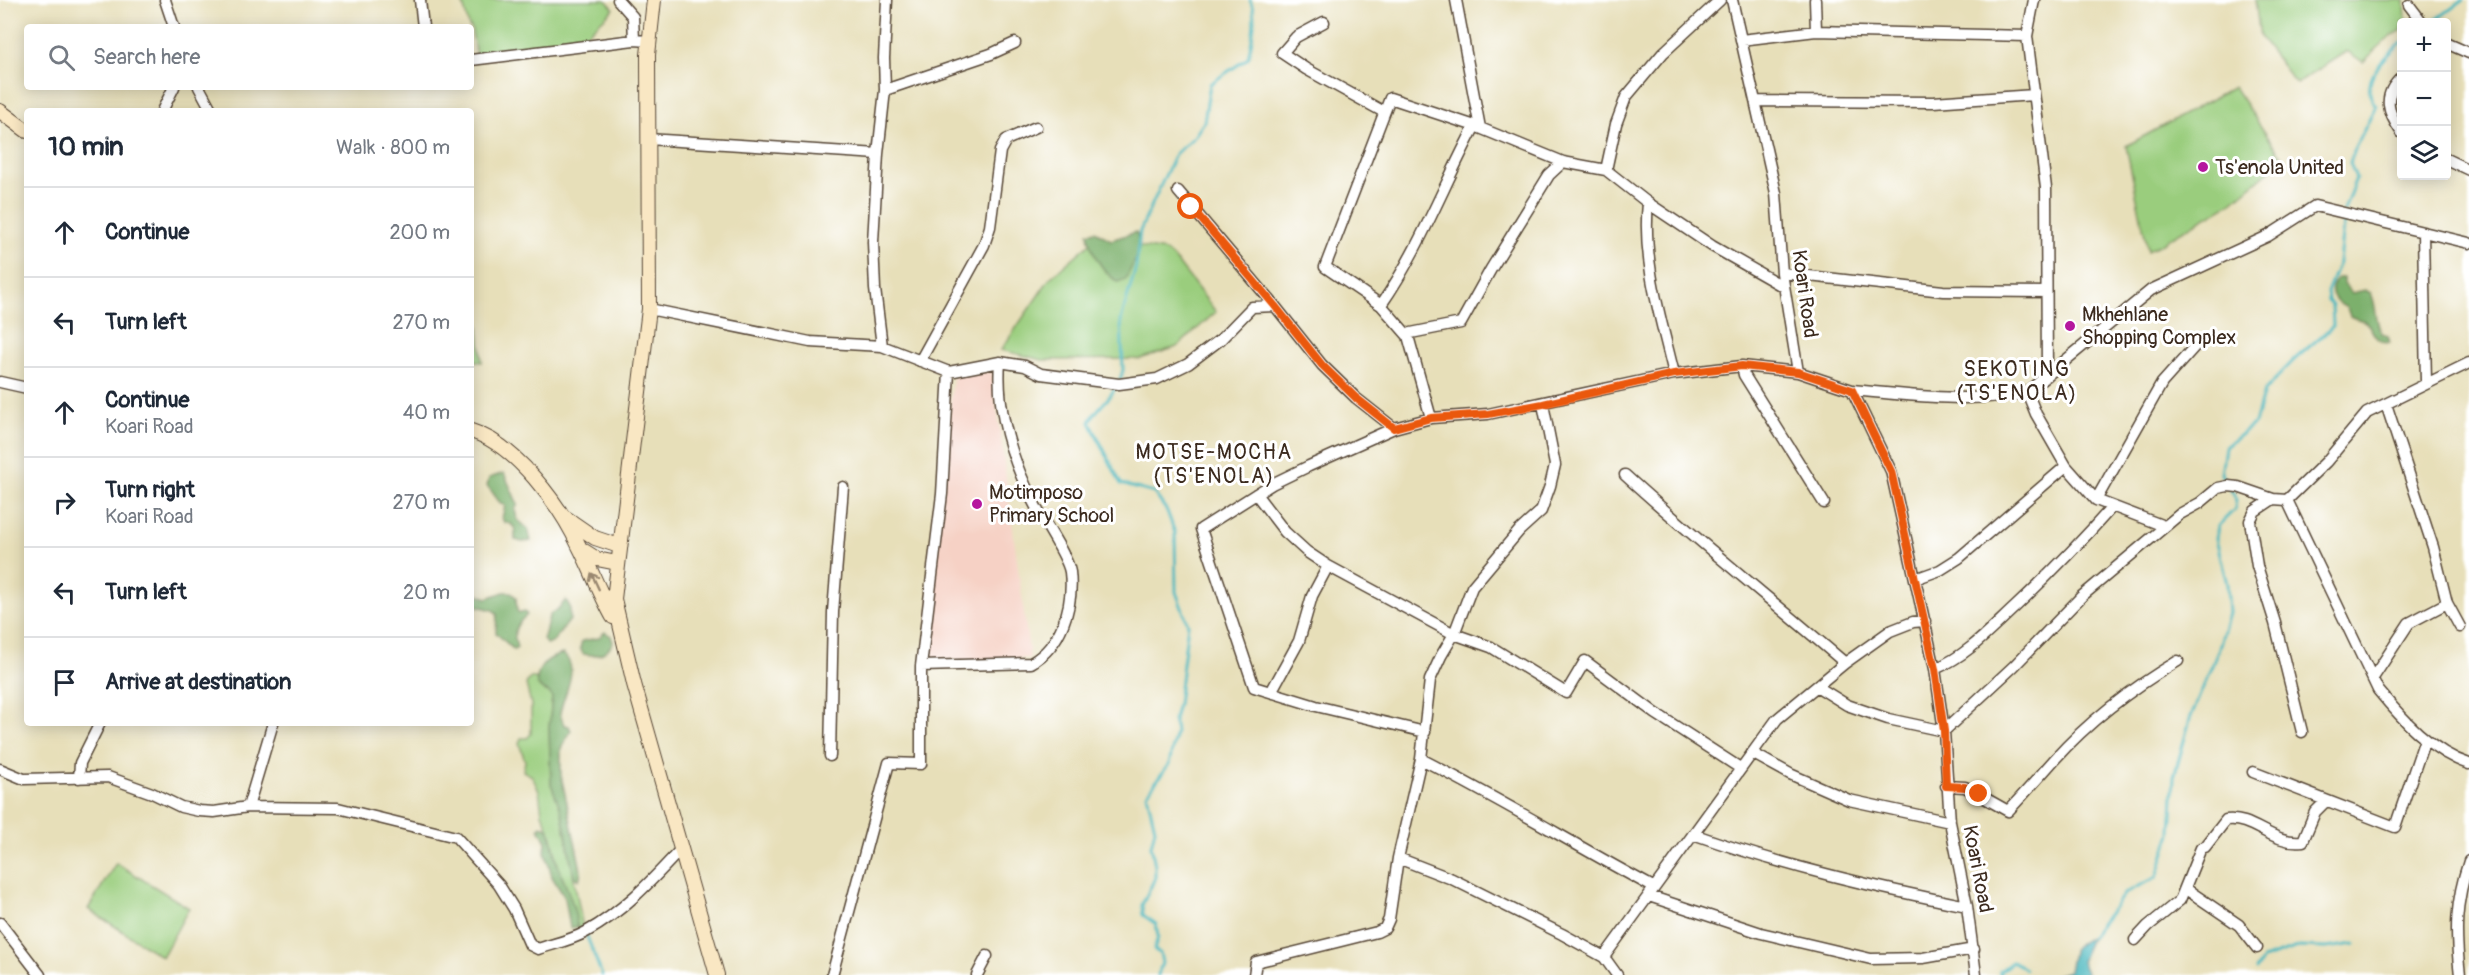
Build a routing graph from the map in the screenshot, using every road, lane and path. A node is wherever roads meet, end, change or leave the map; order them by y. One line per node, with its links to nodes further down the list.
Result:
1 (165, 0): 14 (street)
2 (420, 0): 15 (street)
3 (618, 0): 18 (street)
4 (654, 0): 20 (main road)
5 (887, 0): 28 (street)
6 (1456, 0): 37 (street)
7 (1720, 0): 43 (street)
8 (1732, 0): 19 (street, Koari Road)
9 (1815, 0): 16 (street)
10 (2034, 0): 17 (street)
11 (2409, 5): 12 (street)
12 (2419, 18)
13 (1324, 22): 34 (street)
14 (173, 24)
15 (423, 24)
16 (1816, 31): 17 (street); 19 (street)
17 (2026, 36): 29 (street)
18 (634, 40): 20 (street); 24 (street)
19 (1741, 40): 30 (street, Koari Road)
20 (648, 41): 39 (main road)
21 (1015, 43): 28 (street)
22 (2451, 45): 23 (street)
23 (2469, 53)
24 (474, 60)
25 (2397, 82): 35 (street)
26 (172, 90): 31 (street)
27 (201, 90): 32 (street)
28 (885, 90): 40 (street)
29 (2034, 95): 30 (street); 51 (street)
30 (1755, 101): 49 (street, Koari Road)
31 (164, 108)
32 (210, 108)
33 (0, 111): 38 (main road)
34 (1384, 112): 37 (street); 52 (street)
35 (2397, 126)
36 (1036, 127): 58 (street)
37 (1478, 127): 42 (street); 52 (street)
38 (24, 129)
39 (648, 139): 40 (street); 54 (main road)
40 (878, 154): 57 (street)
41 (2451, 161): 44 (street)
42 (1563, 162): 43 (street); 55 (street)
43 (1606, 170): 46 (street)
44 (2469, 170)
45 (1178, 191): 53 (street)
46 (1647, 203): 50 (street); 64 (street)
47 (2423, 233): 48 (street); 65 (street); 67 (street)
48 (2469, 243)
49 (1782, 273): 50 (street, Koari Road); 51 (street)
50 (1784, 287): 63 (street, Koari Road)
51 (2046, 292): 65 (street)
52 (1382, 305): 55 (street)
53 (1275, 306): 59 (street); 74 (street)
54 (649, 309): 57 (street); 87 (main road)
55 (1408, 336): 73 (street)
56 (2196, 345): 80 (street)
57 (882, 346): 58 (street)
58 (920, 361): 62 (street)
59 (1000, 362): 62 (street); 99 (street)
60 (2469, 363): 67 (street)
61 (1742, 366): 63 (street); 64 (street); 83 (street)
62 (949, 372): 99 (street)
63 (1798, 372): 69 (street)
64 (1674, 374): 71 (street)
65 (2047, 376): 70 (street)
66 (0, 382): 68 (street)
67 (2427, 382): 72 (street)
68 (24, 387)
69 (1852, 390): 70 (street); 91 (street, Koari Road)
70 (2027, 392): 76 (street)
71 (1543, 404): 73 (street); 96 (street)
72 (2386, 404): 82 (street); 92 (street)
73 (1431, 418): 74 (street)
74 (1394, 428): 79 (street)
75 (474, 432): 85 (main road)
76 (2066, 466): 80 (street); 91 (street)
77 (1625, 475): 98 (street)
78 (843, 487): 111 (street)
79 (1256, 494): 90 (street); 103 (street)
80 (2096, 500): 84 (street)
81 (2273, 500): 82 (street); 86 (street); 108 (street)
82 (2287, 501): 101 (street)
83 (1824, 503)
84 (2112, 507): 86 (street); 100 (street)
85 (562, 515): 87 (main road); 88 (main road)
86 (2164, 526): 106 (street)
87 (620, 546): 89 (main road)
88 (581, 548): 89 (main road); 94 (main road, one-way to 88)
89 (617, 563): 94 (main road)
90 (1328, 566): 96 (street); 103 (street)
91 (1915, 579): 93 (street, Koari Road)
92 (2447, 603): 95 (street); 101 (street)
93 (1924, 621): 98 (street); 100 (street, Koari Road)
94 (619, 626): 123 (main road)
95 (2460, 627)
96 (1454, 634): 107 (street); 114 (street)
97 (2178, 661): 118 (street)
98 (1845, 663): 102 (street)
99 (921, 666): 137 (street)
100 (1935, 669): 106 (street, Koari Road)
101 (2373, 678): 109 (street)
102 (1818, 687): 106 (street); 110 (street)
103 (1271, 692): 107 (street)
104 (98, 726): 117 (street)
105 (272, 726): 120 (street)
106 (1944, 731): 118 (street, Koari Road)
107 (1425, 732): 112 (street)
108 (2302, 732)
109 (2425, 740): 113 (street); 119 (street)
110 (1752, 753): 114 (street); 121 (street)
111 (830, 756)
112 (1421, 759): 124 (street); 127 (street)
113 (2469, 764)
114 (1740, 768): 122 (street)
115 (0, 769): 117 (street)
116 (2253, 772): 119 (street)
117 (79, 778): 120 (street)
118 (1946, 786): 121 (street, Koari Road)
119 (2326, 801): 126 (street)
120 (248, 807): 123 (street)
121 (1950, 822): 128 (street, Koari Road)
122 (1693, 834): 127 (street); 128 (street)
123 (681, 849): 136 (main road)
124 (1398, 858): 134 (street); 139 (street)
125 (2469, 861): 142 (street)
126 (2186, 889): 130 (street); 131 (street)
127 (1651, 891): 132 (street); 134 (street)
128 (1967, 906): 132 (street, Koari Road)
129 (0, 923): 135 (street)
130 (2135, 940)
131 (2257, 948)
132 (1974, 949): 141 (street, Koari Road)
133 (987, 956): 138 (street)
134 (1604, 957): 140 (street)
135 (40, 975)
136 (717, 975)
137 (832, 975)
138 (977, 975)
139 (1254, 975)
140 (1617, 975)
141 (1976, 975)
142 (2460, 975)

